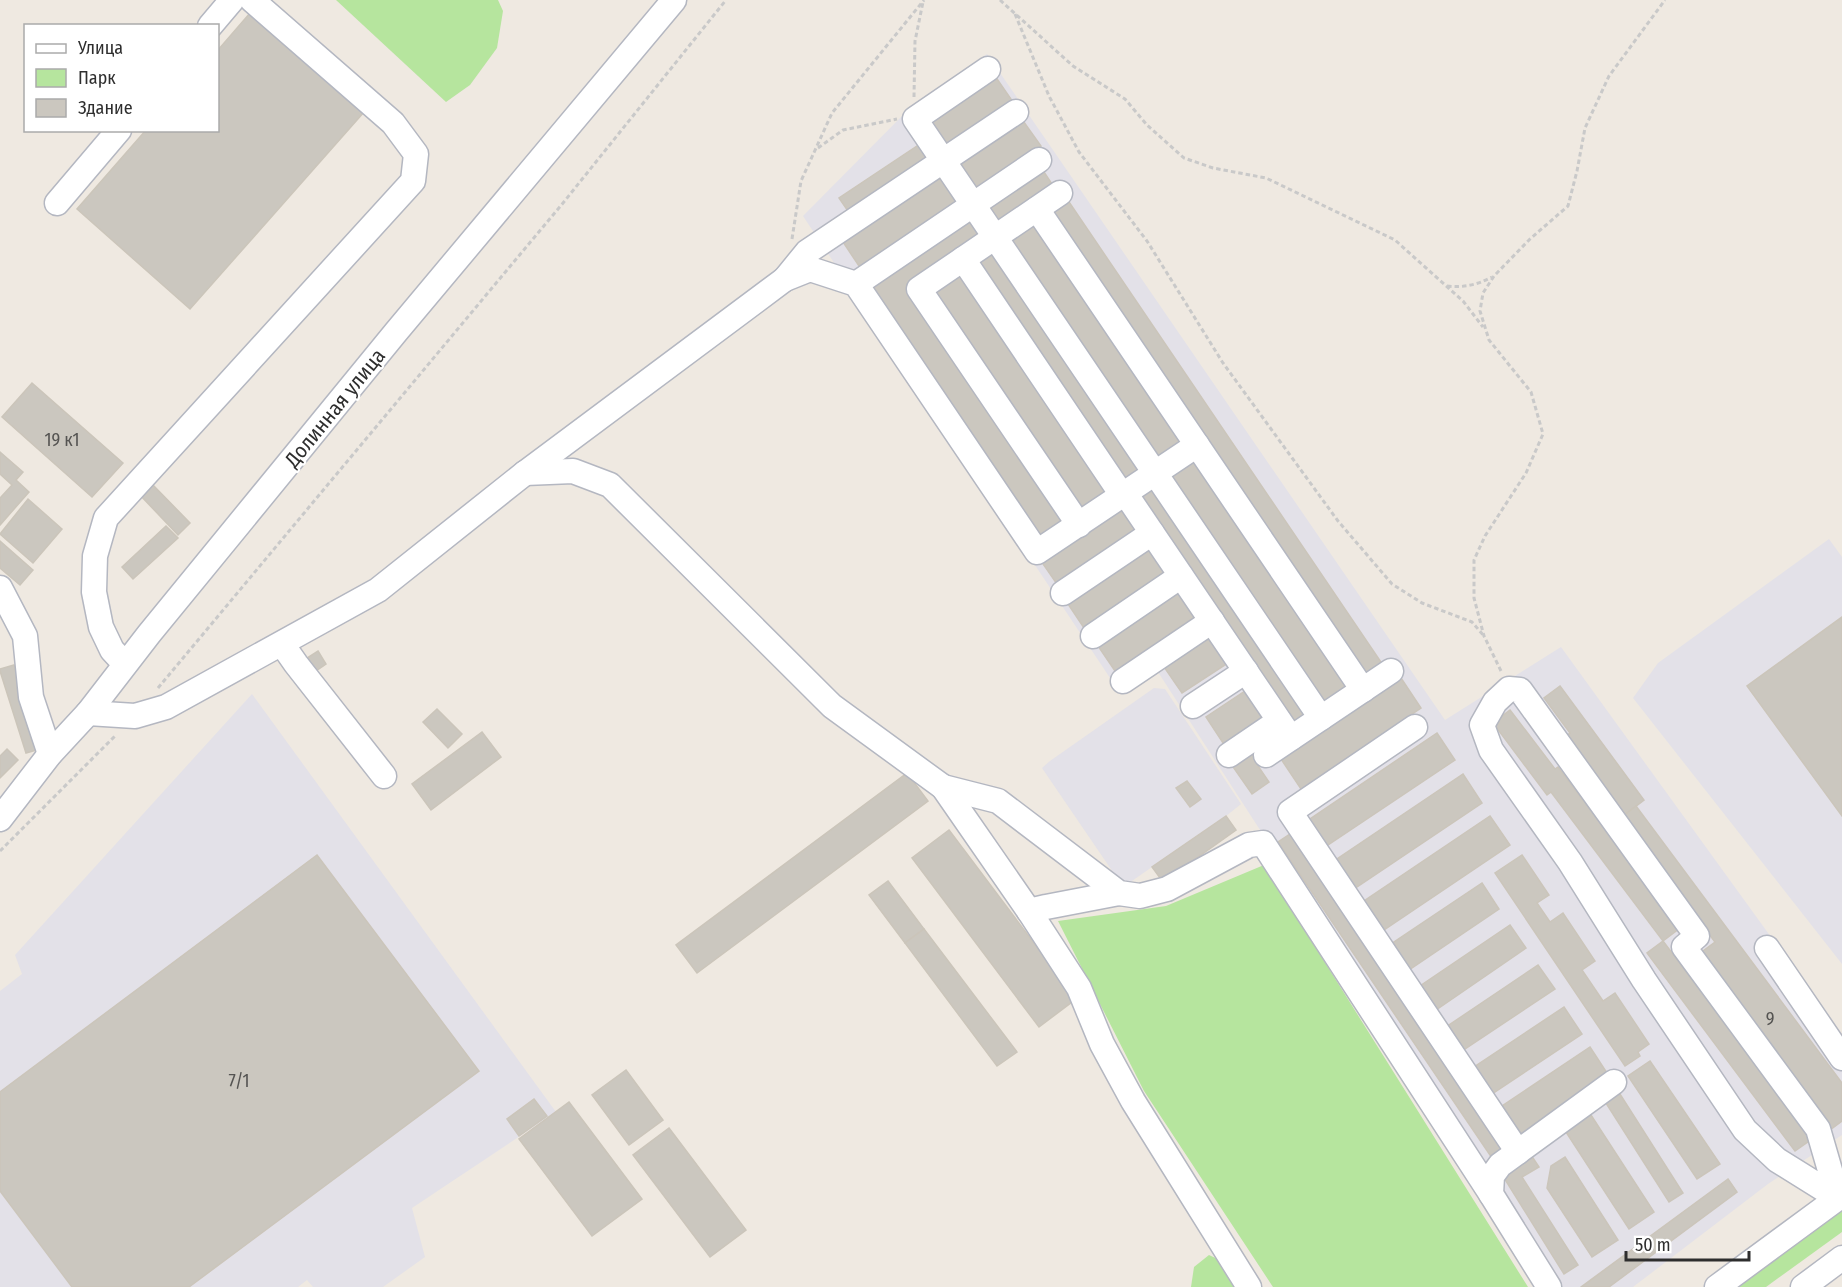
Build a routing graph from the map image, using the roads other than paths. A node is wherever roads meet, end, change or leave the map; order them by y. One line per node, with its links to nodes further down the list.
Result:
1 (232, 0): 4 (street)
2 (252, 0): 30 (street)
3 (674, 0): 30 (street, Долинная улица)
4 (212, 24)
5 (988, 69): 9 (street)
6 (1016, 112): 9 (street)
7 (117, 132): 11 (street)
8 (1039, 160): 12 (street)
9 (943, 161): 12 (street); 16 (street)
10 (1060, 193): 13 (street)
11 (57, 203)
12 (973, 205): 14 (street); 17 (street)
13 (1037, 209): 14 (street); 18 (street)
14 (995, 237): 15 (street); 20 (street)
15 (963, 259): 21 (street); 22 (street)
16 (785, 279): 17 (street); 19 (street)
17 (856, 284): 22 (street)
18 (1197, 445): 20 (street); 34 (street)
19 (525, 473): 29 (street); 44 (street)
20 (1155, 473): 21 (street); 37 (street)
21 (1124, 494): 22 (street); 23 (street)
22 (1079, 525)
23 (1152, 533): 24 (street); 26 (street)
24 (1182, 576): 27 (street); 28 (street)
25 (1, 592): 40 (street)
26 (1063, 593)
27 (1212, 621): 31 (street); 33 (street)
28 (1093, 636)
29 (282, 644): 36 (street); 43 (street)
30 (125, 664): 36 (street, Долинная улица)
31 (1246, 671): 35 (street); 39 (street)
32 (1391, 671): 34 (street)
33 (1123, 681)
34 (1363, 690): 37 (street)
35 (1194, 706)
36 (88, 713): 40 (street, Долинная улица)
37 (1321, 718): 39 (street)
38 (1415, 727): 51 (street)
39 (1285, 730): 41 (street); 42 (street)
40 (50, 754): 45 (street, Долинная улица)
41 (1229, 755)
42 (1266, 755)
43 (384, 776)
44 (942, 787): 46 (street); 47 (street)
45 (0, 819)
46 (1119, 893): 47 (street); 52 (street)
47 (1029, 911): 55 (street)
48 (1767, 948): 49 (street)
49 (1842, 1058)
50 (1614, 1082): 51 (street)
51 (1518, 1152): 52 (street)
52 (1491, 1194): 56 (street)
53 (1840, 1196): 53 (street); 57 (street)
54 (1842, 1258): 58 (street)
55 (1249, 1287)
56 (1549, 1287)
57 (1717, 1287)
58 (1803, 1287)

